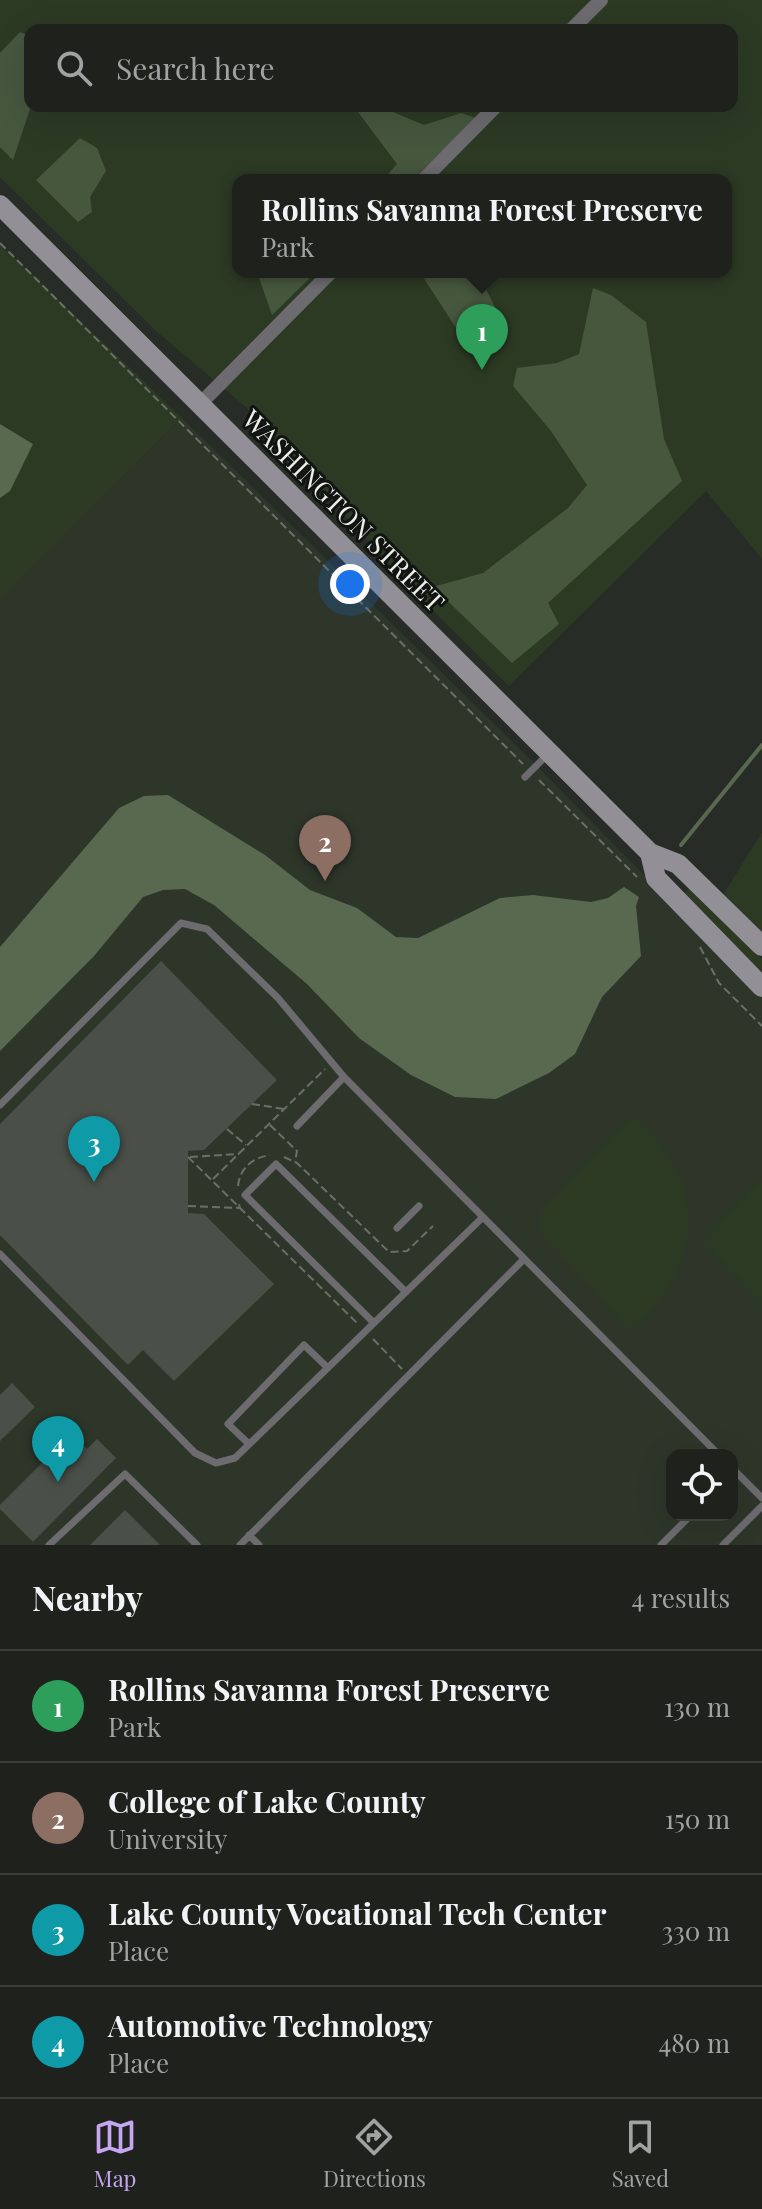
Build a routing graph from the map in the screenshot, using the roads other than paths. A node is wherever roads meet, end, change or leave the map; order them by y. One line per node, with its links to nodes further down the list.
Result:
1 (601, 0): 2 (street)
2 (577, 24)
3 (490, 112): 4 (street)
4 (429, 174)
5 (0, 205): 7 (main road, WASHINGTON STREET)
6 (325, 278): 7 (street)
7 (201, 403): 8 (main road, WASHINGTON STREET)
8 (549, 753): 9 (lane); 10 (main road, WASHINGTON STREET)
9 (528, 774)
10 (650, 853): 11 (main road, WASHINGTON STREET); 12 (main road, WASHINGTON STREET)
11 (762, 946)
12 (762, 987)
13 (344, 1077): 14 (lane); 15 (lane); 17 (lane)
14 (0, 1105)
15 (297, 1126)
16 (419, 1206): 18 (lane)
17 (483, 1217): 20 (lane); 21 (lane)
18 (397, 1228)
19 (0, 1254): 24 (lane)
20 (524, 1259): 25 (lane); 30 (lane)
21 (406, 1292): 22 (lane); 22 (lane)
22 (374, 1323): 23 (lane)
23 (328, 1368): 24 (lane); 24 (lane)
24 (249, 1444)
25 (713, 1449)
26 (738, 1476): 27 (lane)
27 (762, 1498)
28 (762, 1506): 36 (lane)
29 (685, 1521): 35 (lane)
30 (249, 1535): 33 (lane); 34 (lane)
31 (49, 1545): 32 (lane)
32 (197, 1545)
33 (240, 1545)
34 (259, 1545)
35 (661, 1545)
36 (723, 1545)

